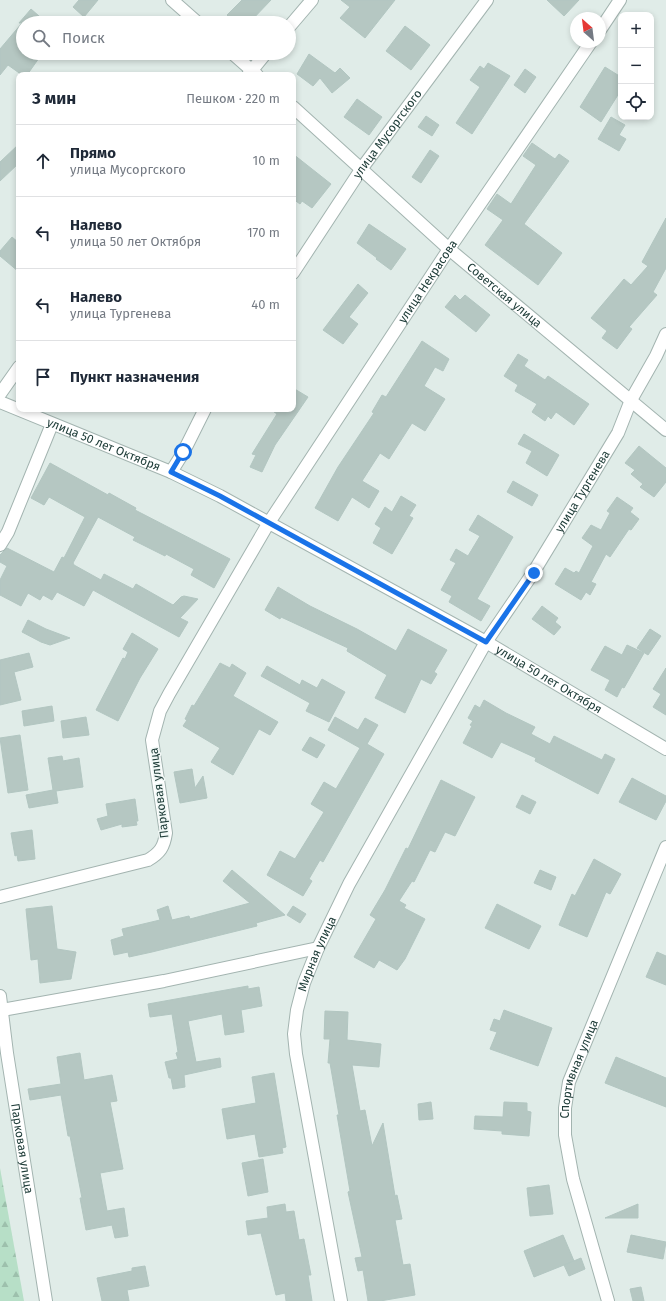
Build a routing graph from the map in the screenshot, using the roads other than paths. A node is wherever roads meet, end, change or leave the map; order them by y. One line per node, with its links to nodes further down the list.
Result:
1 (172, 0): 5 (street)
2 (312, 0): 6 (street)
3 (487, 0): 14 (street, улица Мусоргского)
4 (620, 0): 7 (street)
5 (190, 16)
6 (296, 19)
7 (606, 21)
8 (588, 48): 15 (street, улица Некрасова)
9 (239, 60): 11 (street)
10 (261, 60): 12 (street)
11 (251, 72)
12 (253, 72)
13 (296, 110): 14 (street, Советская улица)
14 (362, 168): 15 (street, Советская улица); 16 (street, улица Мусоргского)
15 (449, 250): 20 (street, Советская улица); 28 (street, улица Некрасова)
16 (296, 268)
17 (666, 334): 20 (street, улица Тургенева)
18 (16, 372): 19 (street)
19 (0, 394)
20 (631, 400): 26 (street, Советская улица); 30 (street, улица Тургенева)
21 (0, 402): 22 (street, улица 50 лет Октября)
22 (16, 409)
23 (24, 412): 25 (street, улица 50 лет Октября)
24 (203, 412): 27 (street)
25 (52, 424): 27 (street, улица 50 лет Октября); 29 (street)
26 (666, 430)
27 (171, 472): 28 (street, улица 50 лет Октября)
28 (268, 524): 30 (street, улица 50 лет Октября); 33 (street, Парковая улица)
29 (0, 545)
30 (486, 642): 31 (street, улица 50 лет Октября); 34 (street, Мирная улица)
31 (666, 749)
32 (666, 846): 40 (street, Спортивная улица)
33 (0, 897)
34 (318, 948): 36 (street); 39 (street, Мирная улица)
35 (0, 996): 36 (street, Парковая улица)
36 (2, 1010): 37 (street, Парковая улица)
37 (3, 1054): 38 (street, Парковая улица)
38 (46, 1301)
39 (341, 1301)
40 (608, 1301)

